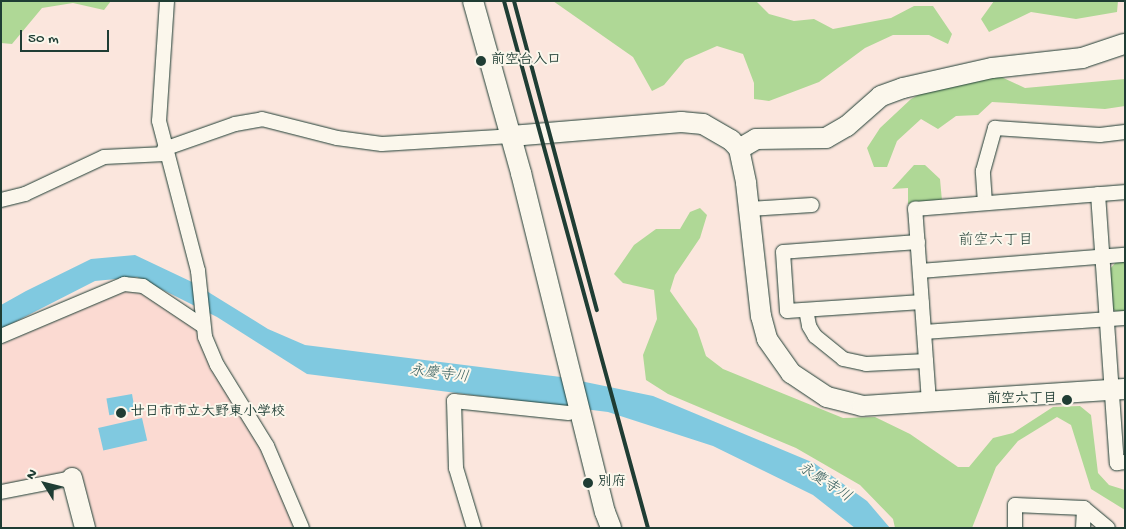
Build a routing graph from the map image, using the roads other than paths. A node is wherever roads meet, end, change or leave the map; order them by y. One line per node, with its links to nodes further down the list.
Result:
1 (167, 1): 7 (street)
2 (473, 1): 5 (street)
3 (1124, 44): 6 (street)
4 (1125, 132): 11 (street)
5 (511, 136): 6 (street); 7 (street); 28 (street)
6 (739, 149): 13 (street)
7 (165, 151): 10 (street); 22 (street)
8 (1125, 192): 9 (street)
9 (1098, 194): 11 (street); 16 (street)
10 (1, 200)
11 (986, 203): 14 (street)
12 (812, 205): 13 (street)
13 (749, 209): 27 (street)
14 (918, 242): 17 (street); 19 (street)
15 (1125, 255): 16 (street)
16 (1103, 257): 17 (street); 21 (street)
17 (920, 270): 18 (street)
18 (922, 302): 19 (street); 23 (street)
19 (806, 310): 25 (street)
20 (1125, 318): 21 (street)
21 (1107, 319): 23 (street); 26 (street)
22 (203, 324): 24 (street); 34 (street)
23 (924, 332): 25 (street)
24 (1, 336)
25 (926, 361): 27 (street)
26 (1118, 390): 27 (street); 29 (street)
27 (930, 402)
28 (575, 415): 35 (street); 36 (street)
29 (1125, 462)
30 (72, 478): 31 (street); 33 (street)
31 (1, 492)
32 (1084, 508): 37 (street); 38 (street); 39 (street)
33 (85, 528)
34 (302, 528)
35 (474, 528)
36 (612, 528)
37 (1015, 528)
38 (1083, 528)
39 (1108, 528)

